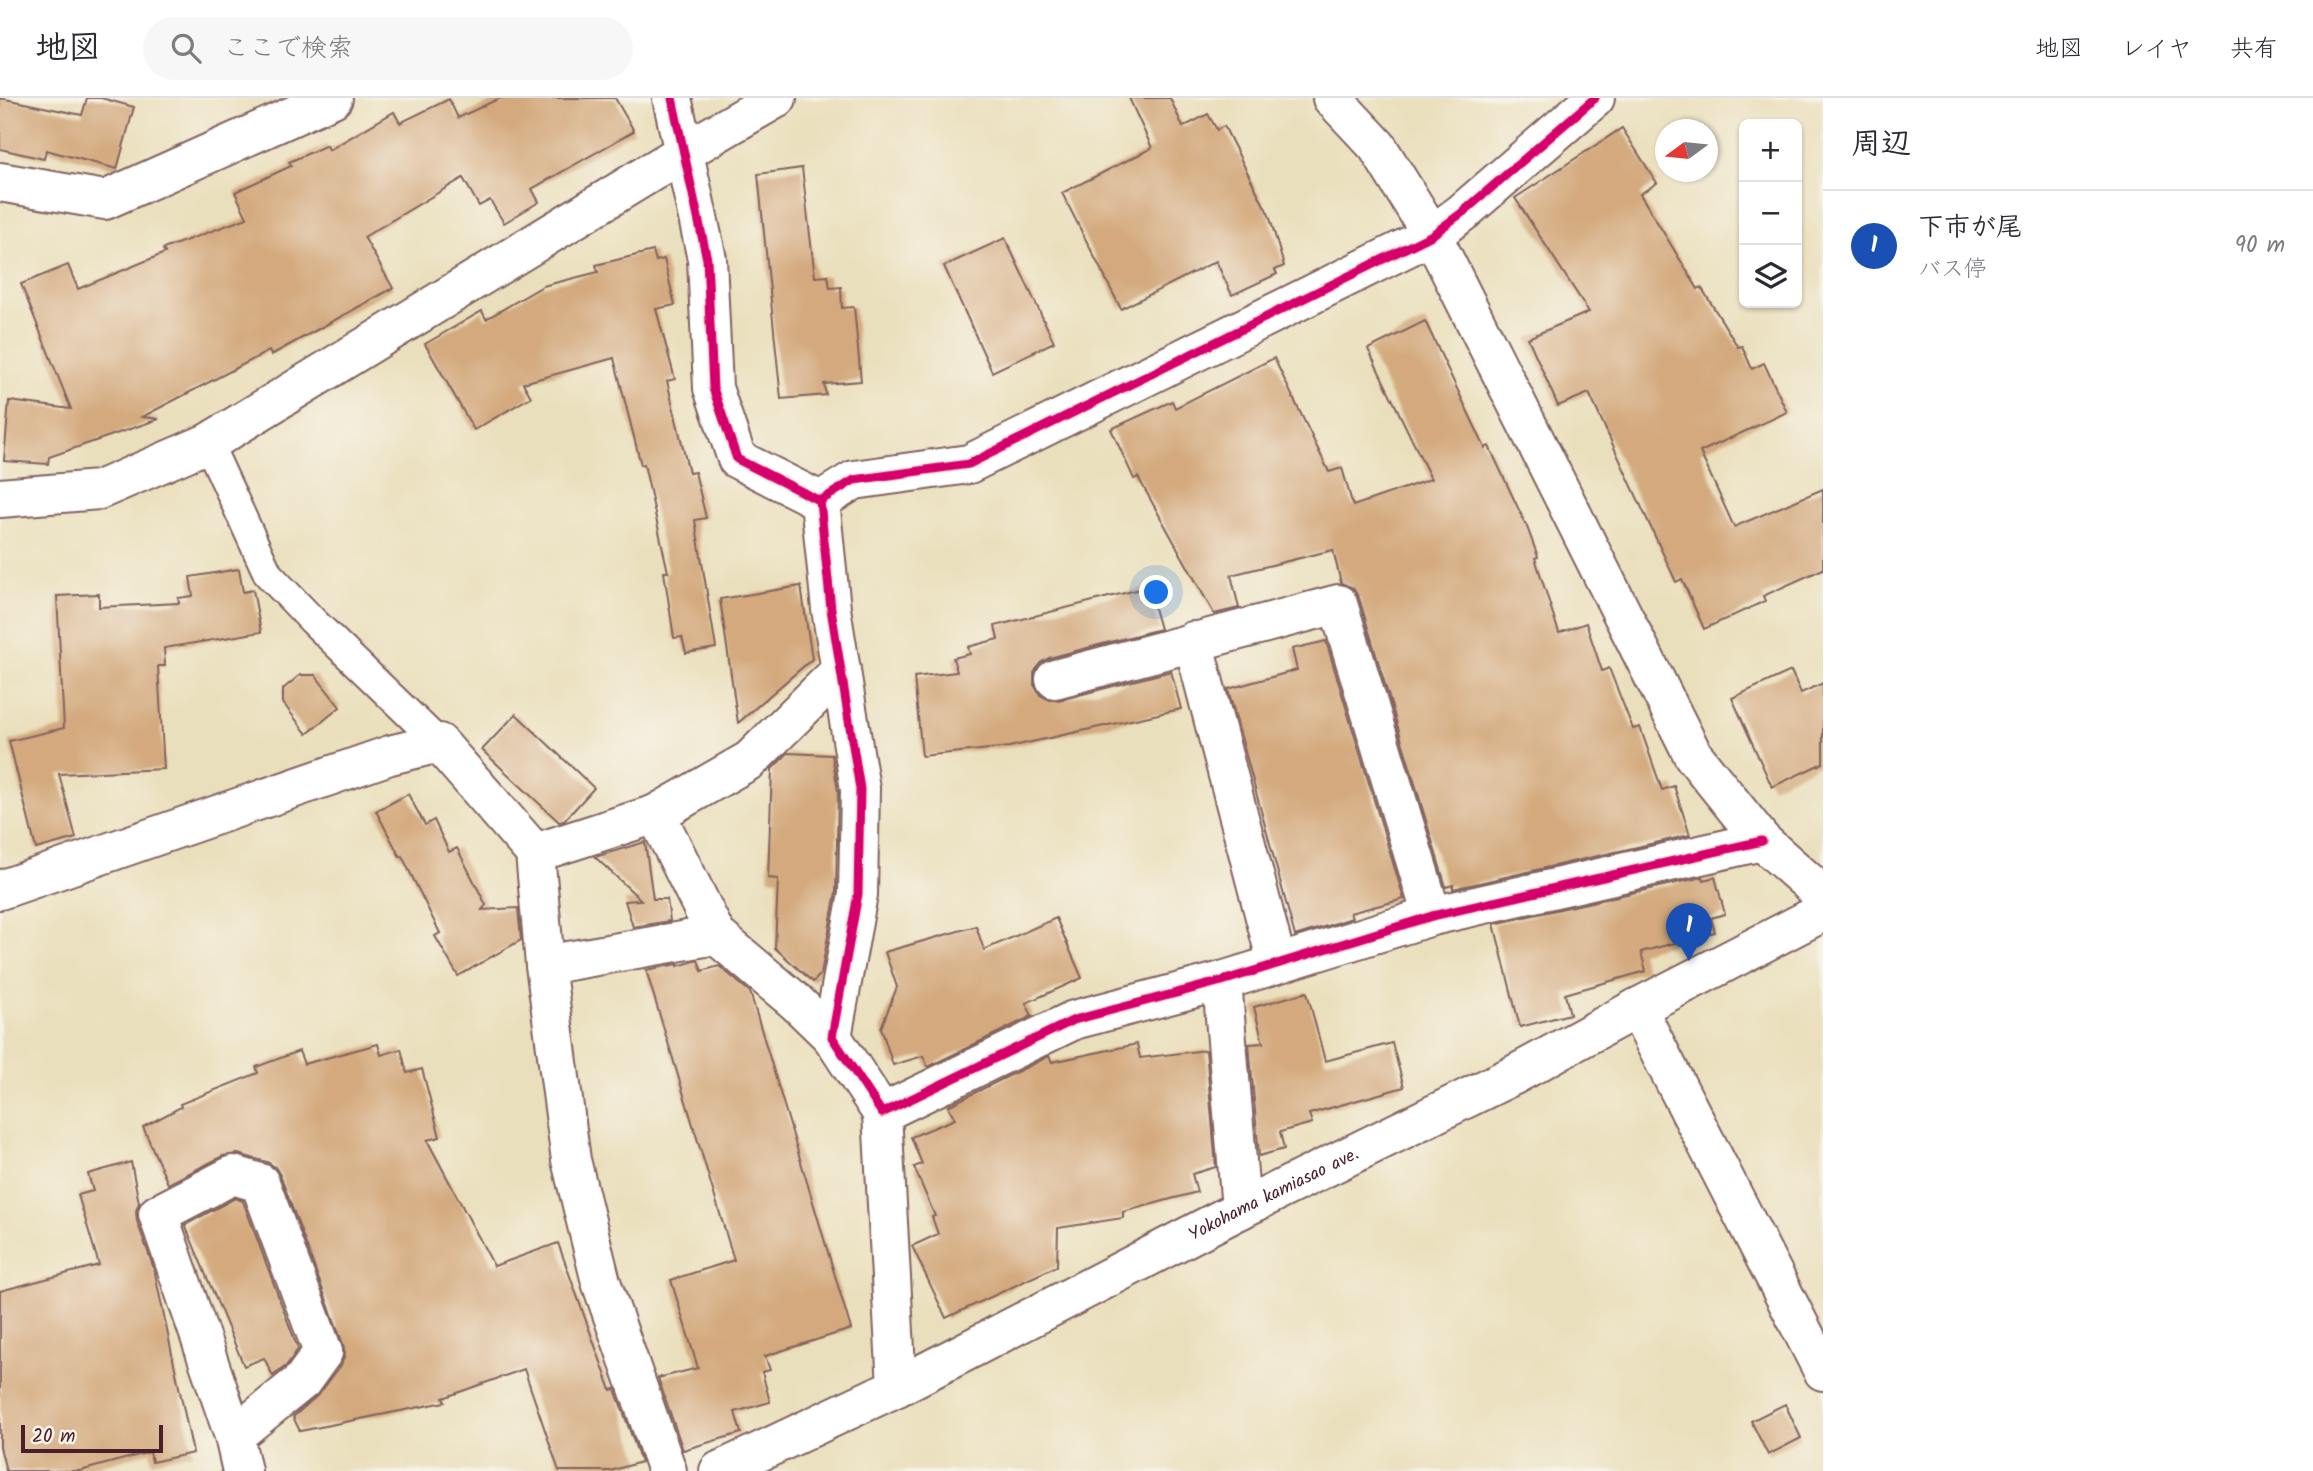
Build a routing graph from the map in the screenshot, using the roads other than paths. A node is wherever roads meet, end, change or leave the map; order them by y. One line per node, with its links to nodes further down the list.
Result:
1 (333, 98): 7 (street)
2 (671, 98): 6 (street)
3 (777, 98): 6 (street)
4 (1332, 98): 8 (street)
5 (1595, 98): 8 (street)
6 (684, 152): 9 (street); 11 (street)
7 (0, 182)
8 (1432, 235): 11 (street); 17 (street)
9 (208, 443): 10 (street); 15 (lane)
10 (0, 498)
11 (820, 501): 13 (street)
12 (1193, 641): 14 (street); 22 (street); 24 (street)
13 (841, 670): 16 (street); 28 (street)
14 (1055, 679)
15 (439, 743): 18 (street); 19 (street)
16 (656, 814): 18 (street); 23 (street)
17 (1762, 841): 20 (street); 22 (street)
18 (535, 853): 25 (street)
19 (0, 890)
20 (1823, 895)
21 (1823, 912): 27 (street, Yokohama kamiasao ave.)
22 (1432, 916): 24 (street)
23 (716, 935): 25 (street); 28 (street)
24 (1277, 963): 26 (street)
25 (545, 965): 35 (street)
26 (1222, 981): 29 (street); 30 (street)
27 (1637, 1008): 30 (street, Yokohama kamiasao ave.); 31 (street)
28 (832, 1037): 29 (street)
29 (882, 1113): 32 (street)
30 (1241, 1209): 32 (street, Yokohama kamiasao ave.)
31 (1823, 1371)
32 (897, 1388): 34 (street, Yokohama kamiasao ave.)
33 (238, 1454): 33 (street)
34 (744, 1465)
35 (667, 1471)

